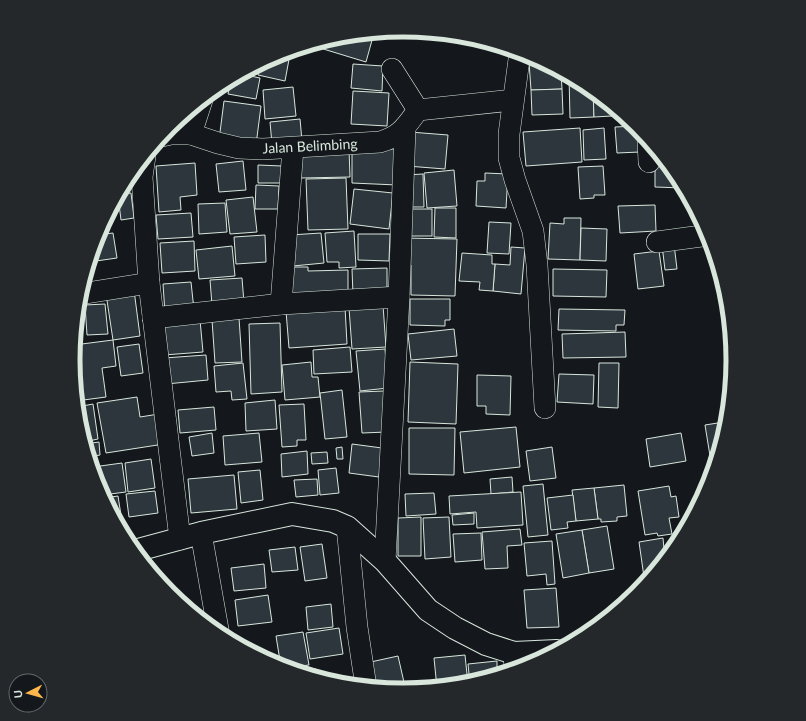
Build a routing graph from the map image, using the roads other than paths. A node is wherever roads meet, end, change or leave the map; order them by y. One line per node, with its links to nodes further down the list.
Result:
1 (519, 59): 3 (street)
2 (392, 69): 5 (street)
3 (513, 100): 5 (street); 20 (street)
4 (199, 110): 8 (street)
5 (418, 110): 6 (street, Jalan Belimbing)
6 (405, 128): 9 (street, Jalan Belimbing); 17 (street)
7 (172, 134): 8 (street, Jalan Belimbing)
8 (191, 134): 9 (street, Jalan Belimbing)
9 (293, 148): 18 (street)
10 (648, 150): 11 (street)
11 (649, 162)
12 (143, 168): 15 (street)
13 (702, 236): 14 (street)
14 (657, 242)
15 (149, 284): 16 (street); 19 (street)
16 (87, 293)
17 (399, 297): 18 (street); 25 (street)
18 (281, 304): 19 (street)
19 (153, 318): 23 (street)
20 (545, 408)
21 (347, 527): 22 (street); 25 (street); 29 (street)
22 (201, 533): 23 (street); 26 (street)
23 (180, 539): 24 (street)
24 (141, 549)
25 (385, 561): 28 (street)
26 (217, 625)
27 (532, 657): 28 (street)
28 (515, 661)
29 (365, 681)

